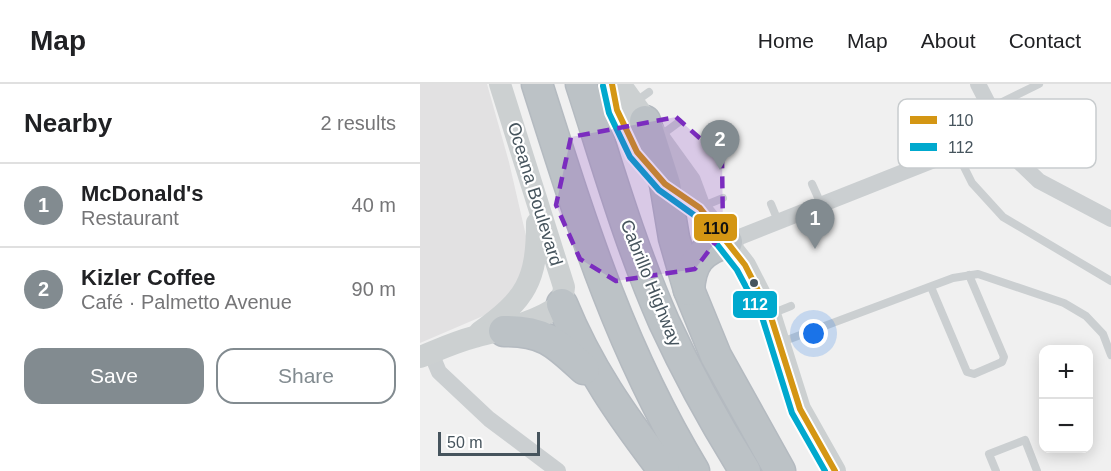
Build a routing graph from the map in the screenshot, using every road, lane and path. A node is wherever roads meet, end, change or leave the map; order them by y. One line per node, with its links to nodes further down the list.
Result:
1 (500, 84): 18 (street, Oceana Boulevard)
2 (537, 84): 38 (highway)
3 (581, 84): 39 (highway, Cabrillo Highway)
4 (612, 84): 15 (street)
5 (620, 84): 10 (street)
6 (978, 84): 8 (street)
7 (1039, 84): 9 (lane)
8 (986, 99)
9 (1008, 99)
10 (646, 114): 11 (lane); 15 (highway); 21 (street)
11 (679, 122)
12 (913, 168): 20 (street)
13 (964, 168): 26 (lane)
14 (1025, 168): 22 (street)
15 (665, 184): 21 (street); 28 (highway)
16 (812, 184): 20 (lane)
17 (723, 198): 21 (lane)
18 (537, 203): 29 (street, Oceana Boulevard); 31 (street)
19 (771, 204): 23 (lane)
20 (821, 204): 23 (street)
21 (700, 208): 24 (street)
22 (1111, 219)
23 (778, 221): 24 (street)
24 (727, 242): 28 (highway); 32 (street)
25 (969, 275): 27 (lane); 27 (lane); 34 (lane)
26 (1111, 281)
27 (931, 286): 32 (lane)
28 (689, 290): 40 (highway)
29 (562, 304): 30 (street); 35 (highway)
30 (504, 331): 31 (street); 35 (highway)
31 (472, 337): 33 (street)
32 (779, 344): 41 (street)
33 (426, 355): 36 (street)
34 (1111, 355)
35 (602, 386): 37 (highway)
36 (558, 471)
37 (664, 471)
38 (694, 471)
39 (745, 471)
40 (780, 471)
41 (835, 471)
42 (996, 471): 43 (lane)
43 (1037, 471)

